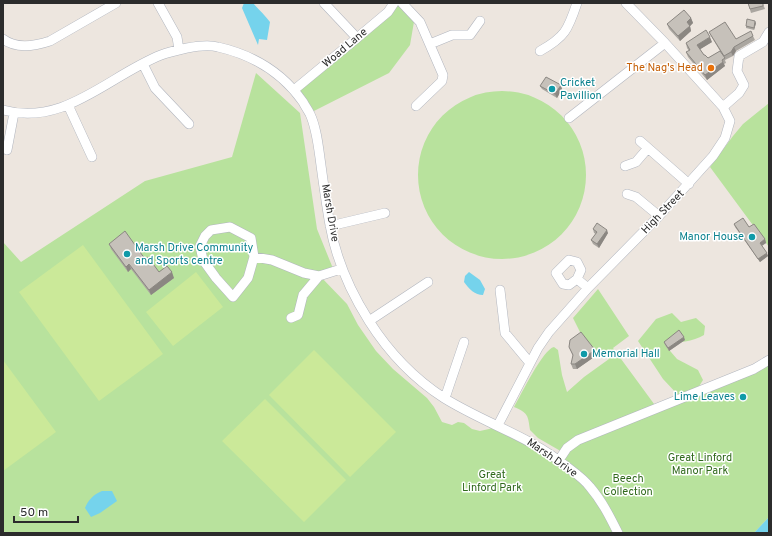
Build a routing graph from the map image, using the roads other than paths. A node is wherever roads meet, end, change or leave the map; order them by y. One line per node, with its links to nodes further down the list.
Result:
1 (116, 3): 11 (street)
2 (158, 3): 14 (street)
3 (324, 3): 10 (street)
4 (394, 3): 10 (street, Woad Lane)
5 (402, 3): 13 (street)
6 (577, 3): 15 (street)
7 (626, 3): 12 (street, High Street)
8 (480, 21): 13 (street)
9 (769, 32): 20 (street)
10 (357, 38): 17 (street, Woad Lane)
11 (3, 39)
12 (665, 43): 20 (street, High Street); 23 (street)
13 (430, 44): 19 (street)
14 (179, 50): 16 (street, Marsh Drive); 17 (street, Marsh Drive)
15 (540, 51)
16 (143, 64): 18 (street, Marsh Drive); 24 (street)
17 (294, 90): 34 (street, Marsh Drive)
18 (68, 106): 22 (street, Marsh Drive); 28 (street)
19 (416, 106)
20 (723, 107): 30 (street, High Street)
21 (3, 110): 22 (street, Marsh Drive)
22 (14, 113): 27 (street)
23 (569, 118)
24 (189, 124)
25 (640, 141): 26 (street)
26 (648, 148): 29 (street); 30 (street)
27 (7, 150)
28 (92, 157)
29 (625, 166)
30 (689, 184): 33 (street, High Street)
31 (627, 194): 33 (street)
32 (385, 213): 34 (street)
33 (659, 216): 40 (street, High Street)
34 (330, 226): 36 (street, Marsh Drive)
35 (254, 257): 35 (street); 37 (street)
36 (341, 269): 37 (street); 43 (street, Marsh Drive)
37 (319, 276): 42 (street)
38 (577, 279): 40 (street)
39 (428, 282): 43 (street)
40 (588, 288): 46 (street, High Street)
41 (500, 290): 46 (street)
42 (291, 318)
43 (369, 320): 47 (street, Marsh Drive)
44 (464, 342): 47 (street)
45 (768, 362): 49 (street)
46 (530, 363): 48 (street, High Street)
47 (445, 398): 48 (street, Marsh Drive)
48 (498, 425): 49 (street, Marsh Drive)
49 (559, 460): 50 (street, Marsh Drive)
50 (618, 533)

